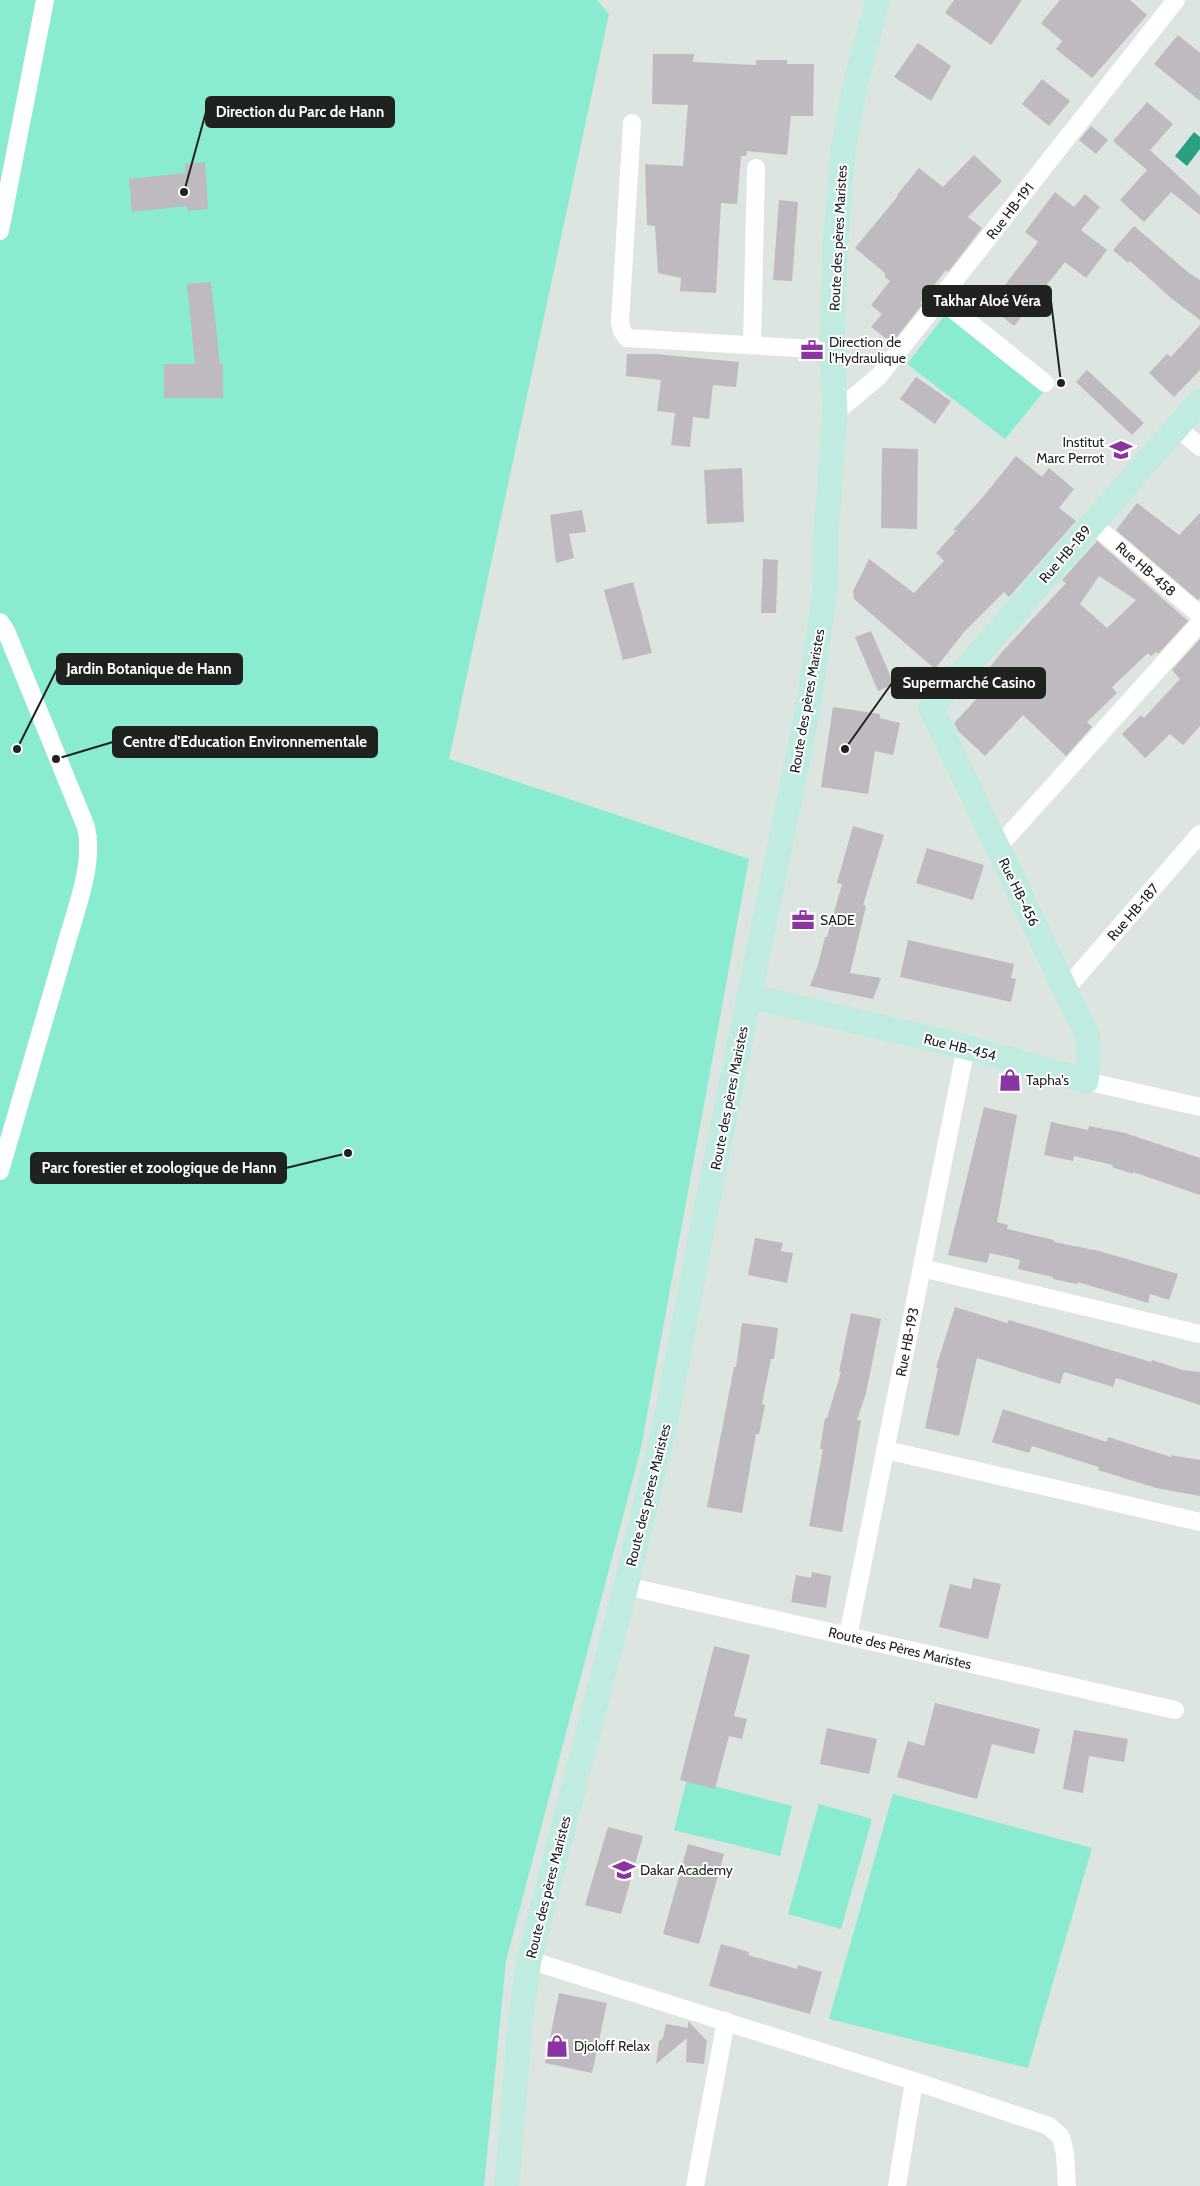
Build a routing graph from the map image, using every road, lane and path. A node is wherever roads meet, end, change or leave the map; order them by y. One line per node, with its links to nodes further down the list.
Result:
1 (45, 0): 6 (street)
2 (878, 0): 9 (street, Route des pères Maristes)
3 (1176, 0): 7 (street, Rue HB-191)
4 (632, 123): 8 (street)
5 (756, 168): 8 (street)
6 (0, 231)
7 (940, 299): 10 (street); 12 (street, Rue HB-191)
8 (752, 345): 9 (street)
9 (832, 350): 12 (street, Route des pères Maristes)
10 (1045, 383)
11 (1200, 401): 13 (street, Rue HB-189)
12 (835, 413): 23 (street, Route des pères Maristes)
13 (1177, 427): 14 (street); 15 (street, Rue HB-189)
14 (1200, 446)
15 (1092, 523): 16 (street, Rue HB-458); 19 (street, Rue HB-189)
16 (1200, 616)
17 (0, 622): 27 (street)
18 (1200, 623): 21 (street)
19 (930, 708): 21 (street, Rue HB-456)
20 (1200, 834): 22 (street, Rue HB-187)
21 (997, 848): 22 (street, Rue HB-456)
22 (1065, 990): 25 (street, Rue HB-456)
23 (749, 996): 24 (street, Rue HB-454); 32 (street, Route des pères Maristes)
24 (966, 1047): 25 (street, Rue HB-454); 28 (street, Rue HB-193)
25 (1086, 1081): 26 (street, Rue HB-454)
26 (1200, 1107)
27 (0, 1171)
28 (922, 1268): 29 (street); 30 (street, Rue HB-193)
29 (1200, 1334)
30 (886, 1450): 31 (street); 33 (street, Rue HB-193)
31 (1200, 1522)
32 (626, 1586): 33 (street, Route des Pères Maristes); 35 (street, Route des pères Maristes)
33 (848, 1636): 34 (street, Route des Pères Maristes)
34 (1174, 1710)
35 (529, 1960): 36 (street); 38 (street, Route des pères Maristes)
36 (726, 2022): 37 (street); 39 (street)
37 (914, 2081): 40 (street); 41 (street)
38 (507, 2186)
39 (695, 2186)
40 (897, 2186)
41 (1067, 2186)

